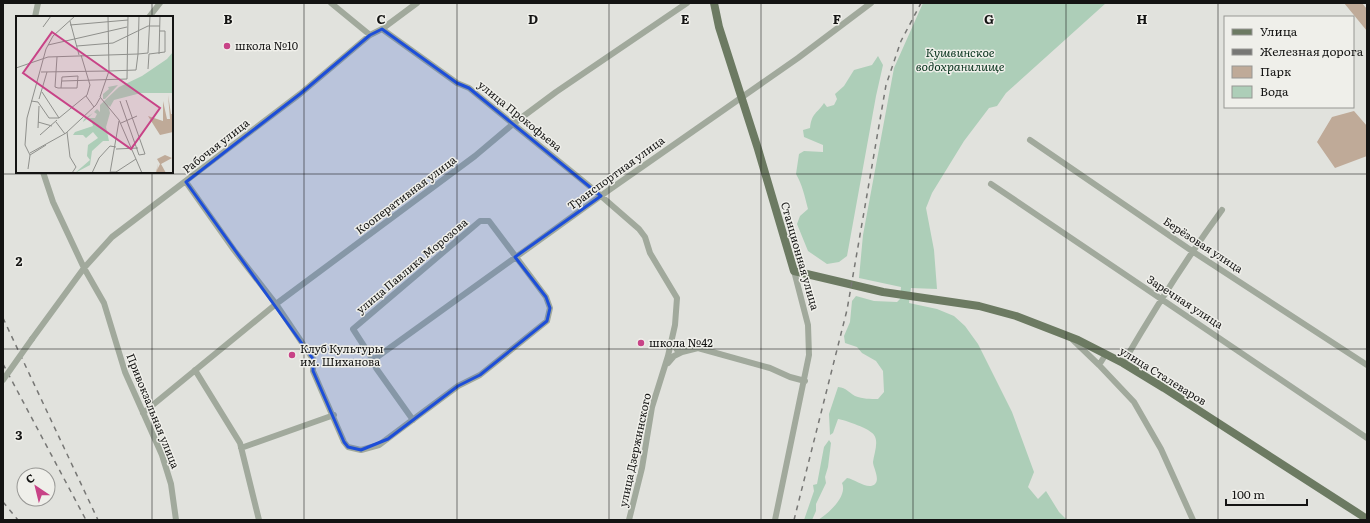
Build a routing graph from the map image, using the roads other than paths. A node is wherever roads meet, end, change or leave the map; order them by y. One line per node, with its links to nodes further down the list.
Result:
1 (38, 3): 8 (street)
2 (160, 3): 9 (street)
3 (332, 3): 11 (street)
4 (417, 3): 10 (street, Рабочая улица)
5 (688, 3): 13 (street, Кооперативная улица)
6 (714, 3): 12 (main road, Станционная улица)
7 (871, 3): 12 (street, Транспортная улица)
8 (35, 16)
9 (150, 16)
10 (382, 29): 11 (street, Рабочая улица); 13 (street, улица Прокофьева)
11 (370, 35): 16 (street, Рабочая улица)
12 (741, 98): 18 (street, Транспортная улица); 24 (main road, Станционная улица)
13 (513, 124): 18 (street, улица Прокофьева); 26 (street, Кооперативная улица)
14 (1030, 140): 21 (street, Берёзовая улица)
15 (43, 173): 23 (street, Привокзальная улица)
16 (186, 182): 23 (street, Рабочая улица); 26 (street)
17 (991, 184): 25 (street, Заречная улица)
18 (601, 196): 20 (street, улица Прокофьева); 22 (street, Транспортная улица)
19 (1222, 210): 21 (street)
20 (639, 229): 28 (street, улица Дзержинского)
21 (1192, 251): 25 (street); 35 (street, Берёзовая улица)
22 (515, 257): 31 (street, Транспортная улица); 31 (street, улица Павлика Морозова); 41 (street)
23 (84, 268): 37 (street, Рабочая улица, bridge); 39 (street, Привокзальная улица)
24 (794, 271): 27 (main road, улица Сталеваров); 38 (street, Станционная улица)
25 (1160, 299): 32 (street); 42 (street, Заречная улица)
26 (276, 304): 36 (street, Кооперативная улица); 40 (street)
27 (1069, 336): 30 (main road, улица Сталеваров); 34 (street)
28 (672, 342): 29 (street); 33 (street, улица Дзержинского)
29 (682, 352): 33 (street); 38 (street)
30 (1106, 354): 32 (main road, улица Сталеваров); 34 (street)
31 (373, 360): 41 (street)
32 (1123, 363): 44 (main road, улица Сталеваров)
33 (666, 364): 47 (street, улица Дзержинского)
34 (1099, 364): 49 (street)
35 (1367, 364)
36 (195, 370): 39 (street, Кооперативная улица); 43 (street)
37 (3, 380)
38 (805, 381): 48 (street, Станционная улица)
39 (143, 413): 45 (street, Привокзальная улица)
40 (334, 415): 41 (street); 43 (street)
41 (413, 420)
42 (1367, 438)
43 (241, 448): 46 (street)
44 (1367, 519)
45 (176, 520)
46 (259, 520)
47 (630, 520)
48 (775, 520)
49 (1193, 520)

